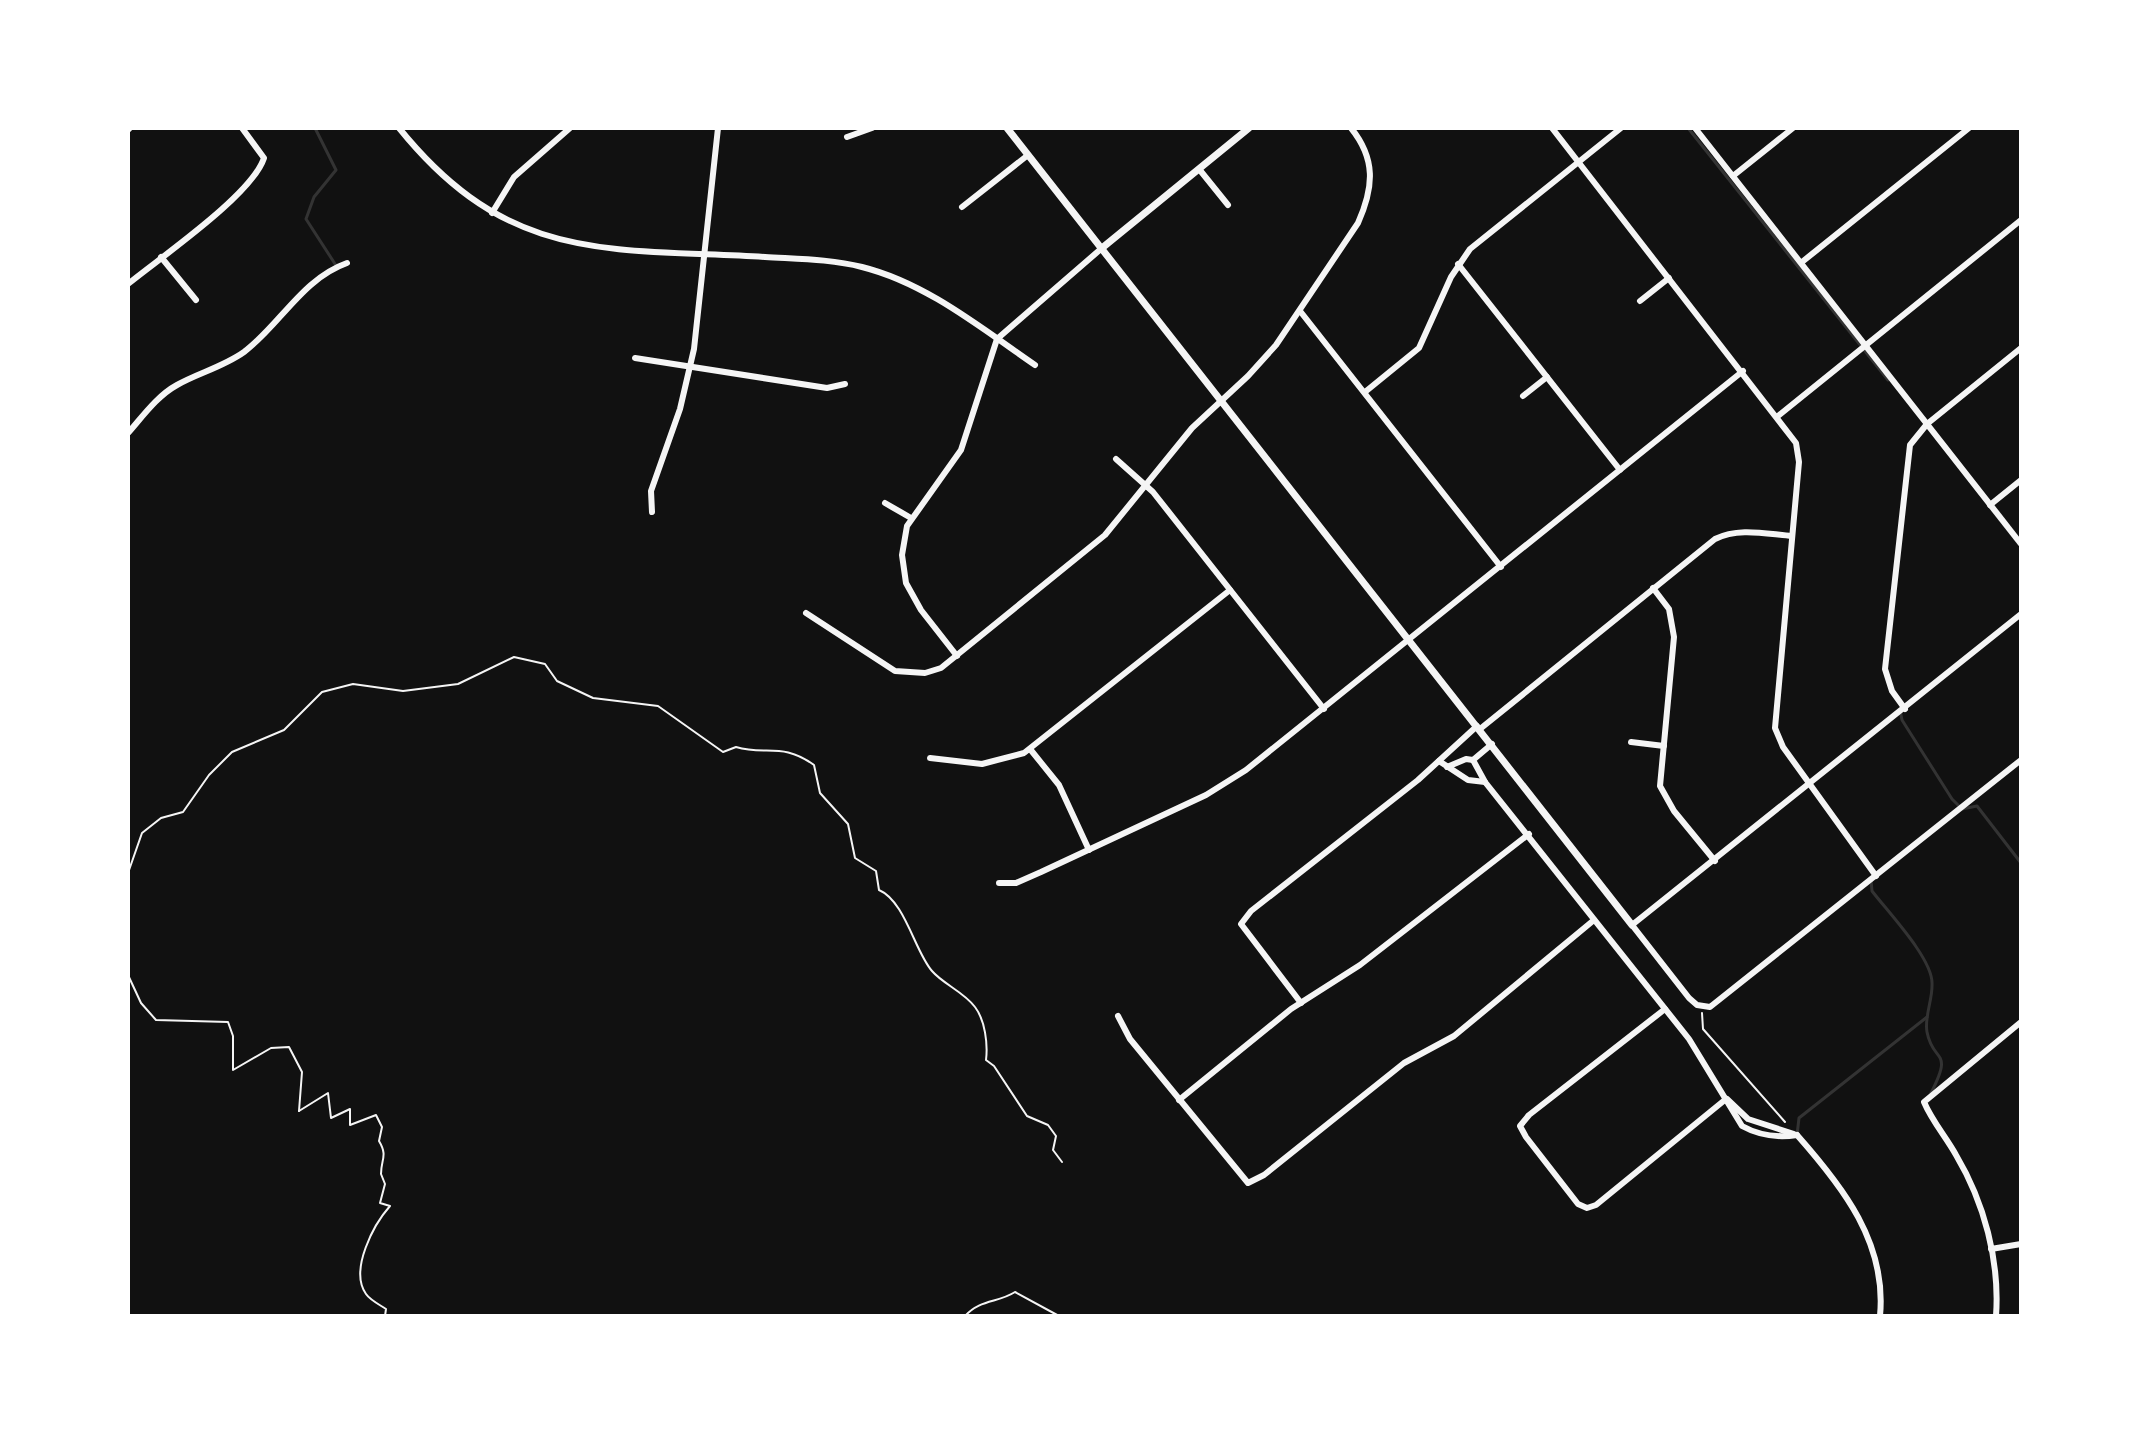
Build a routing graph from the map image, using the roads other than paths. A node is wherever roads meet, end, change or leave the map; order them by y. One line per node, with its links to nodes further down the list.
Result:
1 (242, 128): 25 (street)
2 (570, 128): 21 (street)
3 (718, 128): 24 (street)
4 (872, 128): 14 (street)
5 (1007, 128): 15 (street)
6 (1249, 128): 17 (street)
7 (1351, 128): 33 (street)
8 (1552, 128): 16 (street)
9 (1621, 128): 16 (street)
10 (1695, 128): 18 (street)
11 (1793, 128): 18 (street)
12 (1969, 128): 26 (street)
13 (403, 129): 21 (street)
14 (847, 137)
15 (1028, 155): 20 (street); 23 (street)
16 (1578, 162): 28 (street); 29 (street)
17 (1199, 169): 19 (street); 23 (street)
18 (1733, 176): 26 (street)
19 (1228, 205)
20 (962, 207)
21 (492, 213): 24 (street)
22 (2021, 220): 35 (street)
23 (1102, 248): 34 (street); 45 (street)
24 (706, 254): 34 (street); 39 (street)
25 (161, 257): 30 (street); 31 (street)
26 (1802, 262): 35 (street)
27 (347, 263): 48 (street)
28 (1458, 264): 41 (street); 43 (street)
29 (1669, 278): 32 (street); 40 (street)
30 (128, 284)
31 (196, 300)
32 (1640, 301)
33 (1300, 311): 43 (street); 45 (street)
34 (997, 339): 38 (street); 56 (street)
35 (1867, 344): 46 (street); 47 (street)
36 (2021, 348): 47 (street)
37 (635, 358): 39 (street)
38 (1035, 365)
39 (690, 368): 42 (street); 55 (street)
40 (1743, 371): 46 (street); 50 (street)
41 (1547, 377): 44 (street); 50 (street)
42 (845, 384)
43 (1365, 392): 61 (street)
44 (1523, 396)
45 (1221, 400): 52 (street); 66 (street)
46 (1778, 416): 57 (street)
47 (1927, 424): 54 (street); 59 (street)
48 (128, 433)
49 (1116, 459): 52 (street)
50 (1620, 470): 61 (street)
51 (2021, 480): 54 (street)
52 (1146, 484): 63 (street); 67 (street)
53 (885, 503): 56 (street)
54 (1990, 505): 58 (street)
55 (652, 512)
56 (911, 518): 67 (street)
57 (1792, 536): 62 (street); 83 (street)
58 (2021, 544)
59 (1896, 565): 60 (street); 69 (street)
60 (1905, 566)
61 (1501, 567): 66 (street)
62 (1653, 588): 70 (street); 74 (street)
63 (1230, 590): 68 (street); 75 (street)
64 (806, 613): 67 (street)
65 (2021, 614): 69 (street)
66 (1409, 641): 68 (street); 70 (street)
67 (957, 656)
68 (1324, 709): 85 (street)
69 (1905, 709): 83 (street)
70 (1479, 728): 72 (street); 73 (street)
71 (1631, 742): 74 (street)
72 (1492, 744): 78 (street); 90 (street)
73 (1454, 746): 77 (street); 80 (street)
74 (1664, 746): 86 (street)
75 (1030, 749): 76 (street); 85 (street)
76 (930, 758)
77 (1461, 760): 78 (street); 81 (street)
78 (1473, 760): 82 (street)
79 (2021, 760): 87 (street)
80 (1439, 761): 81 (street); 91 (street)
81 (1447, 767): 82 (street)
82 (1485, 782): 84 (street)
83 (1810, 784): 86 (street); 87 (street)
84 (1529, 834): 89 (street); 91 (street)
85 (1089, 850): 88 (street)
86 (1715, 861): 90 (street)
87 (1876, 876): 90 (street)
88 (999, 883)
89 (1594, 920): 92 (street); 96 (street)
90 (1632, 925)
91 (1301, 1003): 96 (street)
92 (1665, 1009): 95 (street); 95 (street)
93 (1118, 1016): 96 (street)
94 (2021, 1022): 98 (street)
95 (1726, 1099): 99 (street)
96 (1179, 1100)
97 (2021, 1244): 98 (street)
98 (1991, 1249): 100 (street)
99 (1880, 1316)
100 (1996, 1316)

